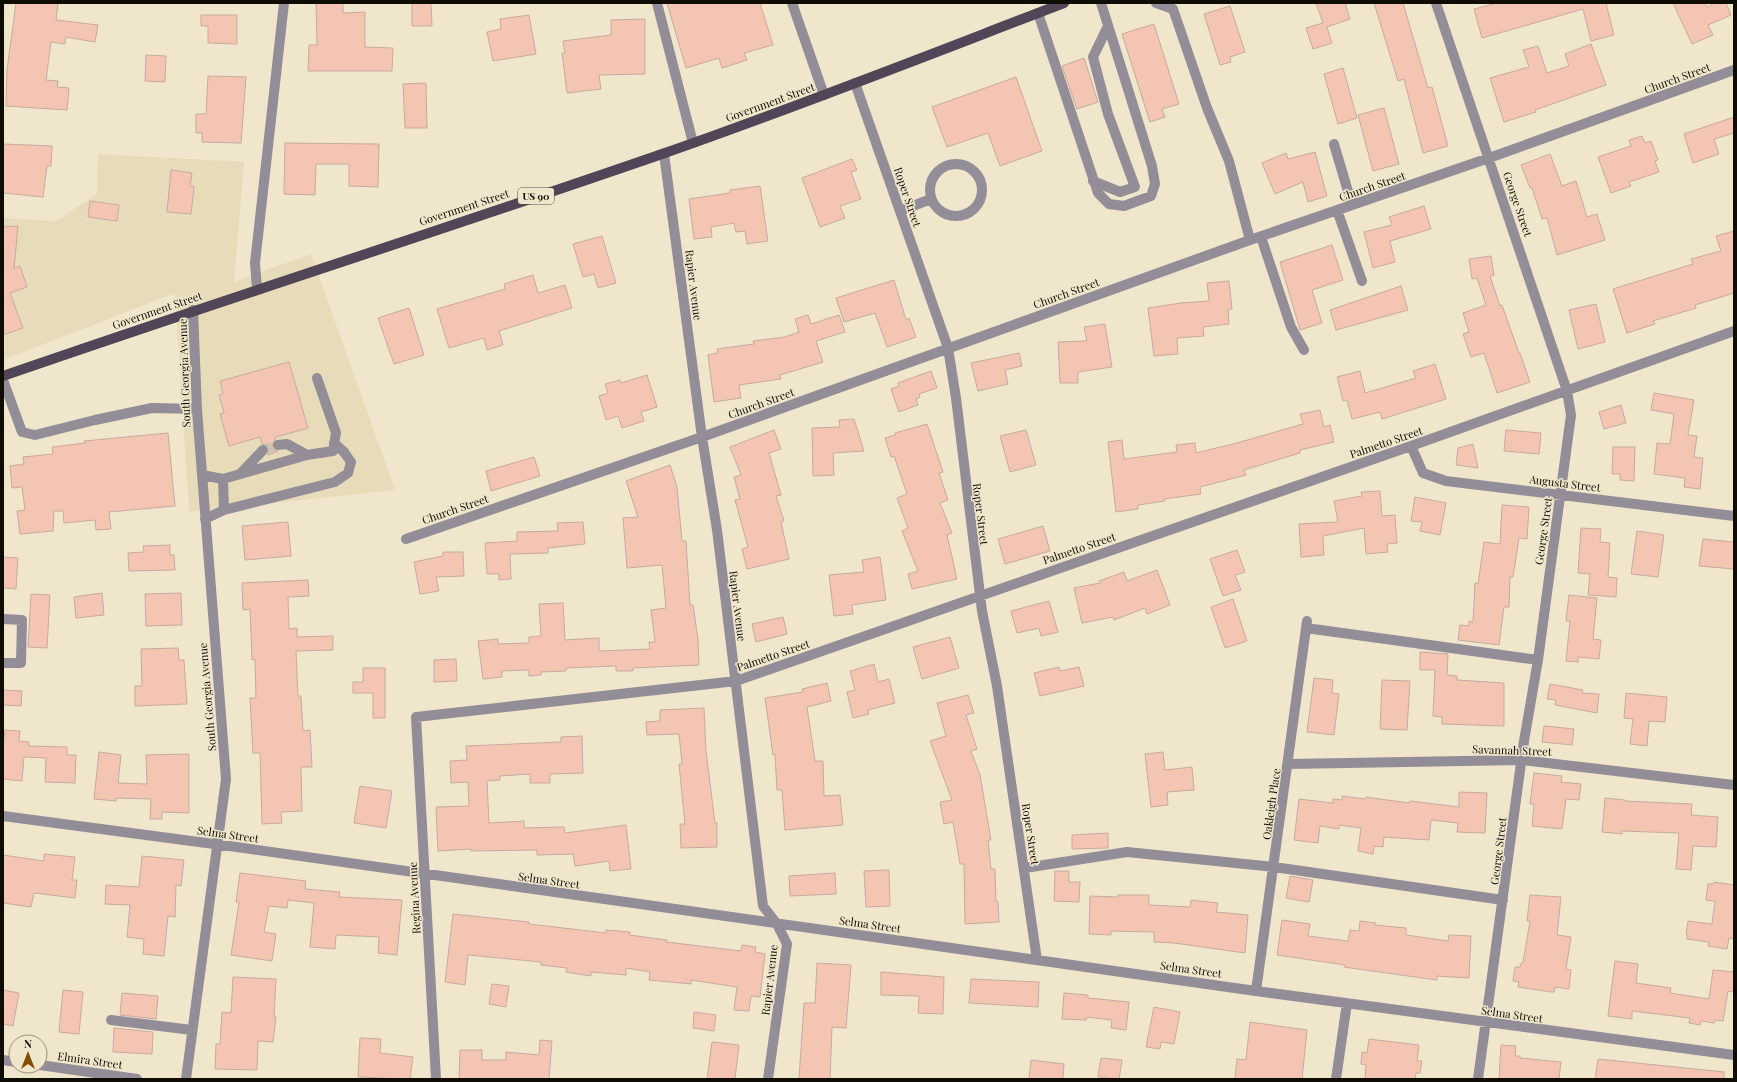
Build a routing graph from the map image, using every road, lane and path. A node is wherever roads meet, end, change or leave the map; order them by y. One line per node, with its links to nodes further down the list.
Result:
1 (284, 3): 25 (street)
2 (657, 3): 13 (street)
3 (792, 3): 12 (street)
4 (1064, 3): 8 (main road, Government Street / US 90)
5 (1101, 3): 9 (street)
6 (1156, 3): 23 (street)
7 (1436, 3): 16 (street, George Street)
8 (1038, 13): 11 (main road, Government Street / US 90); 17 (street)
9 (1108, 26): 17 (street); 17 (street)
10 (1734, 70): 16 (street, Church Street)
11 (856, 83): 12 (main road, Government Street / US 90); 21 (street, Roper Street)
12 (824, 94): 13 (main road, Government Street / US 90)
13 (693, 142): 15 (main road, Government Street / US 90)
14 (1334, 144): 19 (street)
15 (664, 154): 25 (main road, Government Street / US 90); 35 (street, Rapier Avenue)
16 (1490, 158): 19 (street, Church Street); 33 (street, George Street)
17 (1093, 181)
18 (931, 199): 18 (street); 21 (street)
19 (1352, 205): 20 (street, Church Street)
20 (1337, 210): 22 (street, Church Street); 24 (street)
21 (900, 211): 28 (street, Roper Street)
22 (1261, 237): 23 (street, Church Street); 29 (street)
23 (1250, 240): 28 (street, Church Street)
24 (1362, 281)
25 (258, 289): 26 (main road, Government Street / US 90)
26 (193, 310): 30 (main road, Government Street / US 90); 34 (street, South Georgia Avenue)
27 (1734, 331): 33 (street, Palmetto Street)
28 (948, 348): 35 (street, Church Street); 49 (street, Roper Street)
29 (1304, 350)
30 (3, 376)
31 (317, 378): 36 (street)
32 (3, 380): 34 (street)
33 (1568, 391): 38 (street, Palmetto Street); 44 (street, George Street)
34 (197, 409): 42 (street, South Georgia Avenue)
35 (702, 437): 48 (street, Church Street); 53 (street, Rapier Avenue)
36 (334, 444): 40 (street); 45 (street)
37 (278, 445): 40 (street)
38 (1411, 446): 44 (street, Augusta Street); 49 (street, Palmetto Street)
39 (263, 450): 41 (street)
40 (307, 455): 41 (street)
41 (240, 473): 43 (street)
42 (202, 475): 43 (street); 47 (street, South Georgia Avenue)
43 (223, 479): 45 (street)
44 (1560, 494): 46 (street, Augusta Street); 51 (street, George Street)
45 (224, 510): 47 (street)
46 (1734, 516)
47 (205, 519): 59 (street, South Georgia Avenue)
48 (406, 539)
49 (980, 596): 53 (street, Palmetto Street); 61 (street, Roper Street)
50 (3, 619): 52 (street)
51 (1538, 660): 55 (street, George Street); 56 (street, Oakleigh Place)
52 (3, 663)
53 (736, 680): 54 (street, Palmetto Street); 64 (street, Rapier Avenue)
54 (416, 717): 62 (street, Regina Avenue)
55 (1522, 760): 56 (street, Savannah Street); 57 (street, Savannah Street); 63 (street, George Street)
56 (1288, 764): 60 (street, Oakleigh Place)
57 (1734, 785)
58 (3, 816): 59 (street, Selma Street)
59 (217, 844): 62 (street, Selma Street); 70 (street, South Georgia Avenue)
60 (1274, 867): 61 (street); 63 (street); 66 (street, Oakleigh Place)
61 (1024, 868): 65 (street, Roper Street)
62 (424, 875): 64 (street, Selma Street); 75 (street, Regina Avenue)
63 (1503, 900): 69 (street, George Street)
64 (777, 924): 65 (street, Selma Street); 76 (street, Rapier Avenue)
65 (1037, 960): 66 (street, Selma Street)
66 (1256, 991): 67 (street, Selma Street)
67 (1347, 1003): 69 (street, Selma Street); 77 (street)
68 (111, 1020): 70 (street)
69 (1486, 1022): 71 (street, Selma Street); 78 (street, George Street)
70 (192, 1030): 74 (street, South Georgia Avenue)
71 (1734, 1055)
72 (48, 1066): 73 (street, Elmira Street)
73 (137, 1079)
74 (186, 1079)
75 (436, 1079)
76 (768, 1079)
77 (1336, 1079)
78 (1478, 1079)

